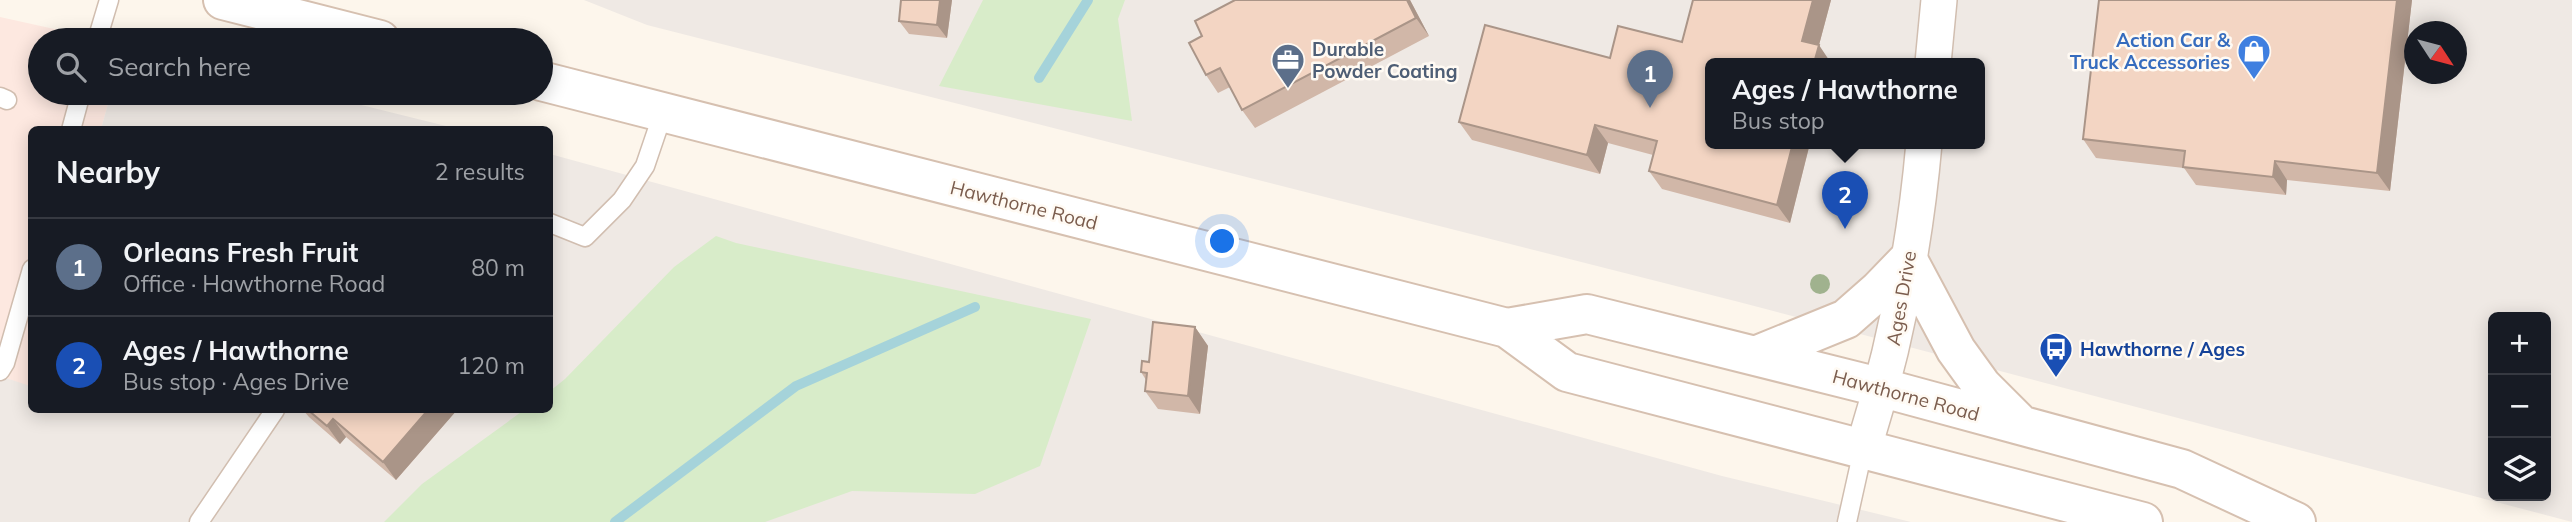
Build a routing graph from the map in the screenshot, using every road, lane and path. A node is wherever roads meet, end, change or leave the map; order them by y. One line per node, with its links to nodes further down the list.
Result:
1 (109, 0): 4 (lane)
2 (223, 0): 5 (main road)
3 (1939, 0): 6 (street)
4 (101, 28)
5 (333, 28)
6 (1933, 58)
7 (553, 85): 9 (main road, Hawthorne Road)
8 (78, 105): 10 (lane)
9 (663, 113): 12 (lane); 15 (main road, Hawthorne Road)
10 (72, 126)
11 (1923, 149): 13 (street, Ages Drive)
12 (553, 224)
13 (1908, 260): 16 (main road); 18 (street, Ages Drive); 20 (main road)
14 (28, 282): 17 (lane)
15 (1507, 328): 16 (main road, Hawthorne Road); 21 (main road, Hawthorne Road)
16 (1755, 356): 18 (main road, Hawthorne Road)
17 (2, 365)
18 (1883, 388): 20 (main road, Hawthorne Road); 21 (street, Ages Drive)
19 (273, 413): 22 (lane)
20 (2021, 426): 25 (main road, Hawthorne Road)
21 (1863, 450): 23 (lane); 24 (main road, Hawthorne Road)
22 (199, 522)
23 (1847, 522)
24 (2143, 522)
25 (2296, 522)

